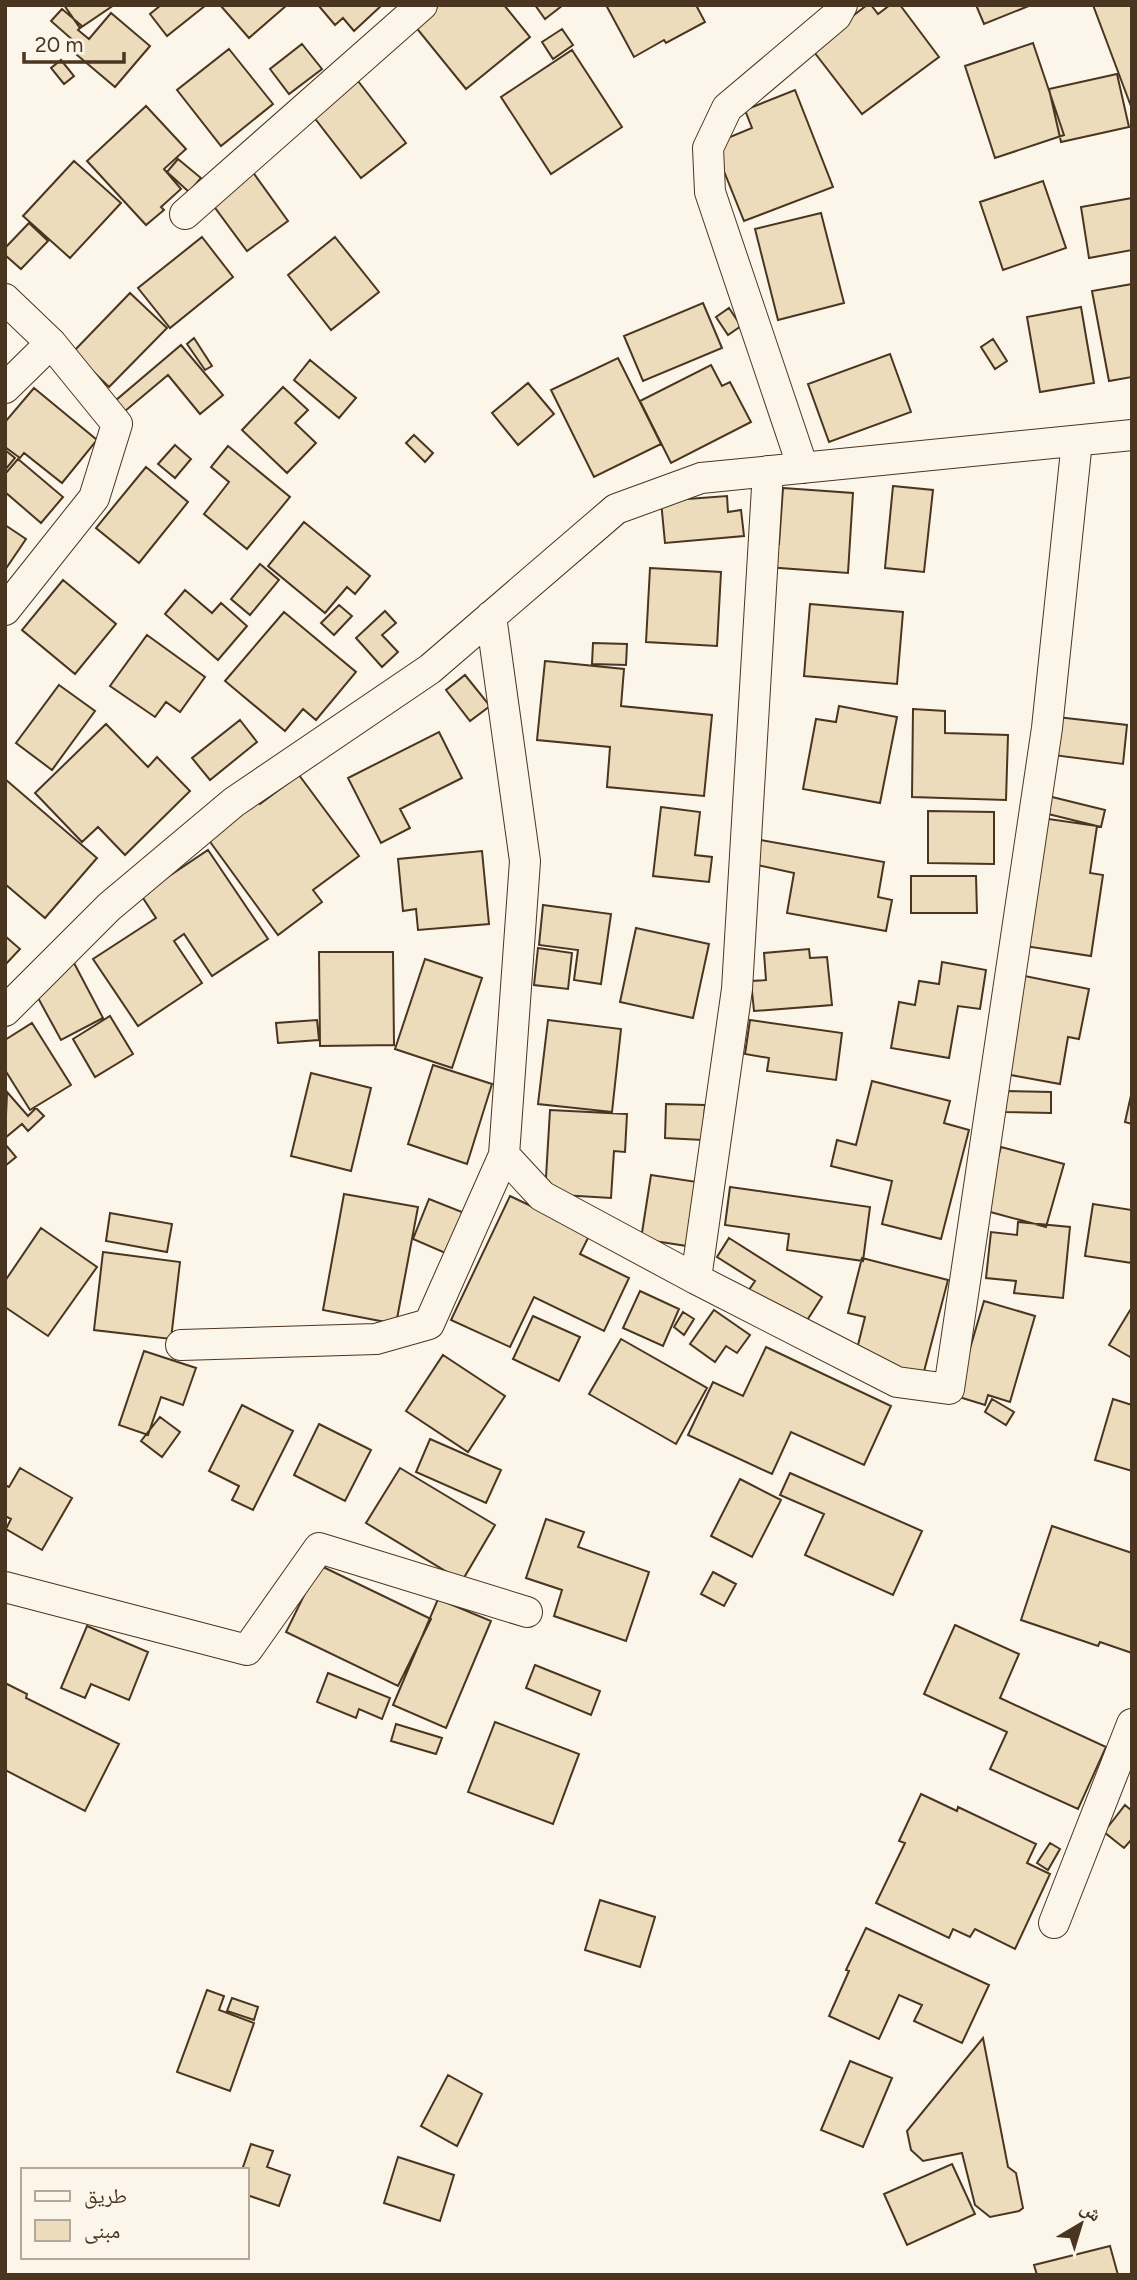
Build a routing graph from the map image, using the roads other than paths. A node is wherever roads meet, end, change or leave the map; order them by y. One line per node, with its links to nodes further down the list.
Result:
1 (422, 5): 3 (street)
2 (842, 5): 9 (street)
3 (186, 214)
4 (5, 299): 5 (street)
5 (51, 343): 6 (street); 11 (street)
6 (5, 388)
7 (1132, 435): 8 (street)
8 (1077, 441): 9 (street); 15 (street)
9 (803, 468): 10 (street)
10 (768, 471): 12 (street); 15 (street)
11 (5, 610)
12 (491, 616): 13 (street); 14 (street)
13 (5, 1011)
14 (504, 1155): 15 (street); 16 (street)
15 (696, 1279)
16 (181, 1345)
17 (5, 1587): 18 (street)
18 (527, 1612)
19 (1132, 1724): 20 (street)
20 (1054, 1923)

